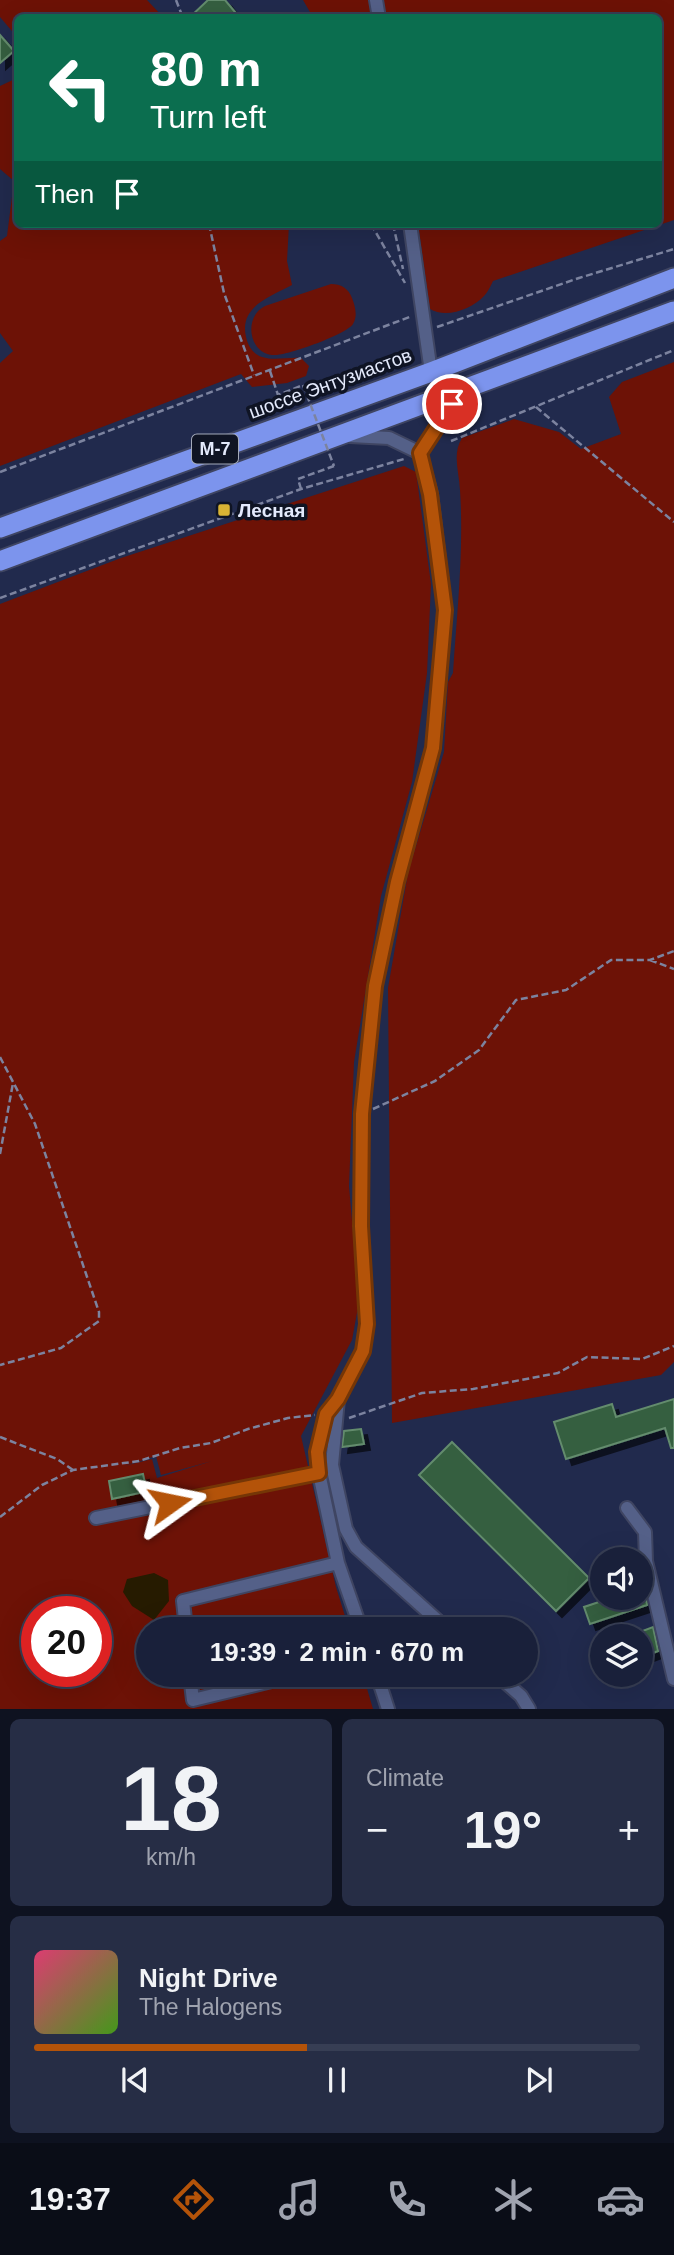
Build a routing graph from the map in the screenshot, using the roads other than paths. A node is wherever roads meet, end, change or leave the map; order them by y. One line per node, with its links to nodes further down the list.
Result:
1 (411, 228): 4 (street)
2 (674, 278): 4 (highway, шоссе Энтузиастов / М-7)
3 (674, 311): 5 (highway, М-7)
4 (431, 372): 8 (highway, шоссе Энтузиастов / М-7)
5 (469, 387): 6 (highway, М-7); 7 (street)
6 (333, 437): 7 (street); 9 (highway, М-7)
7 (414, 455): 10 (street)
8 (0, 527)
9 (0, 561)
10 (332, 1422): 11 (street); 17 (street)
11 (319, 1473): 13 (street); 14 (street)
12 (627, 1508): 18 (street)
13 (96, 1518)
14 (338, 1563): 15 (street); 16 (street)
15 (185, 1617)
16 (357, 1617)
17 (434, 1617)
18 (674, 1679)
19 (191, 1687): 20 (street)
20 (247, 1687)
21 (381, 1687): 23 (street)
22 (511, 1687): 24 (street)
23 (388, 1709)
24 (528, 1709)

